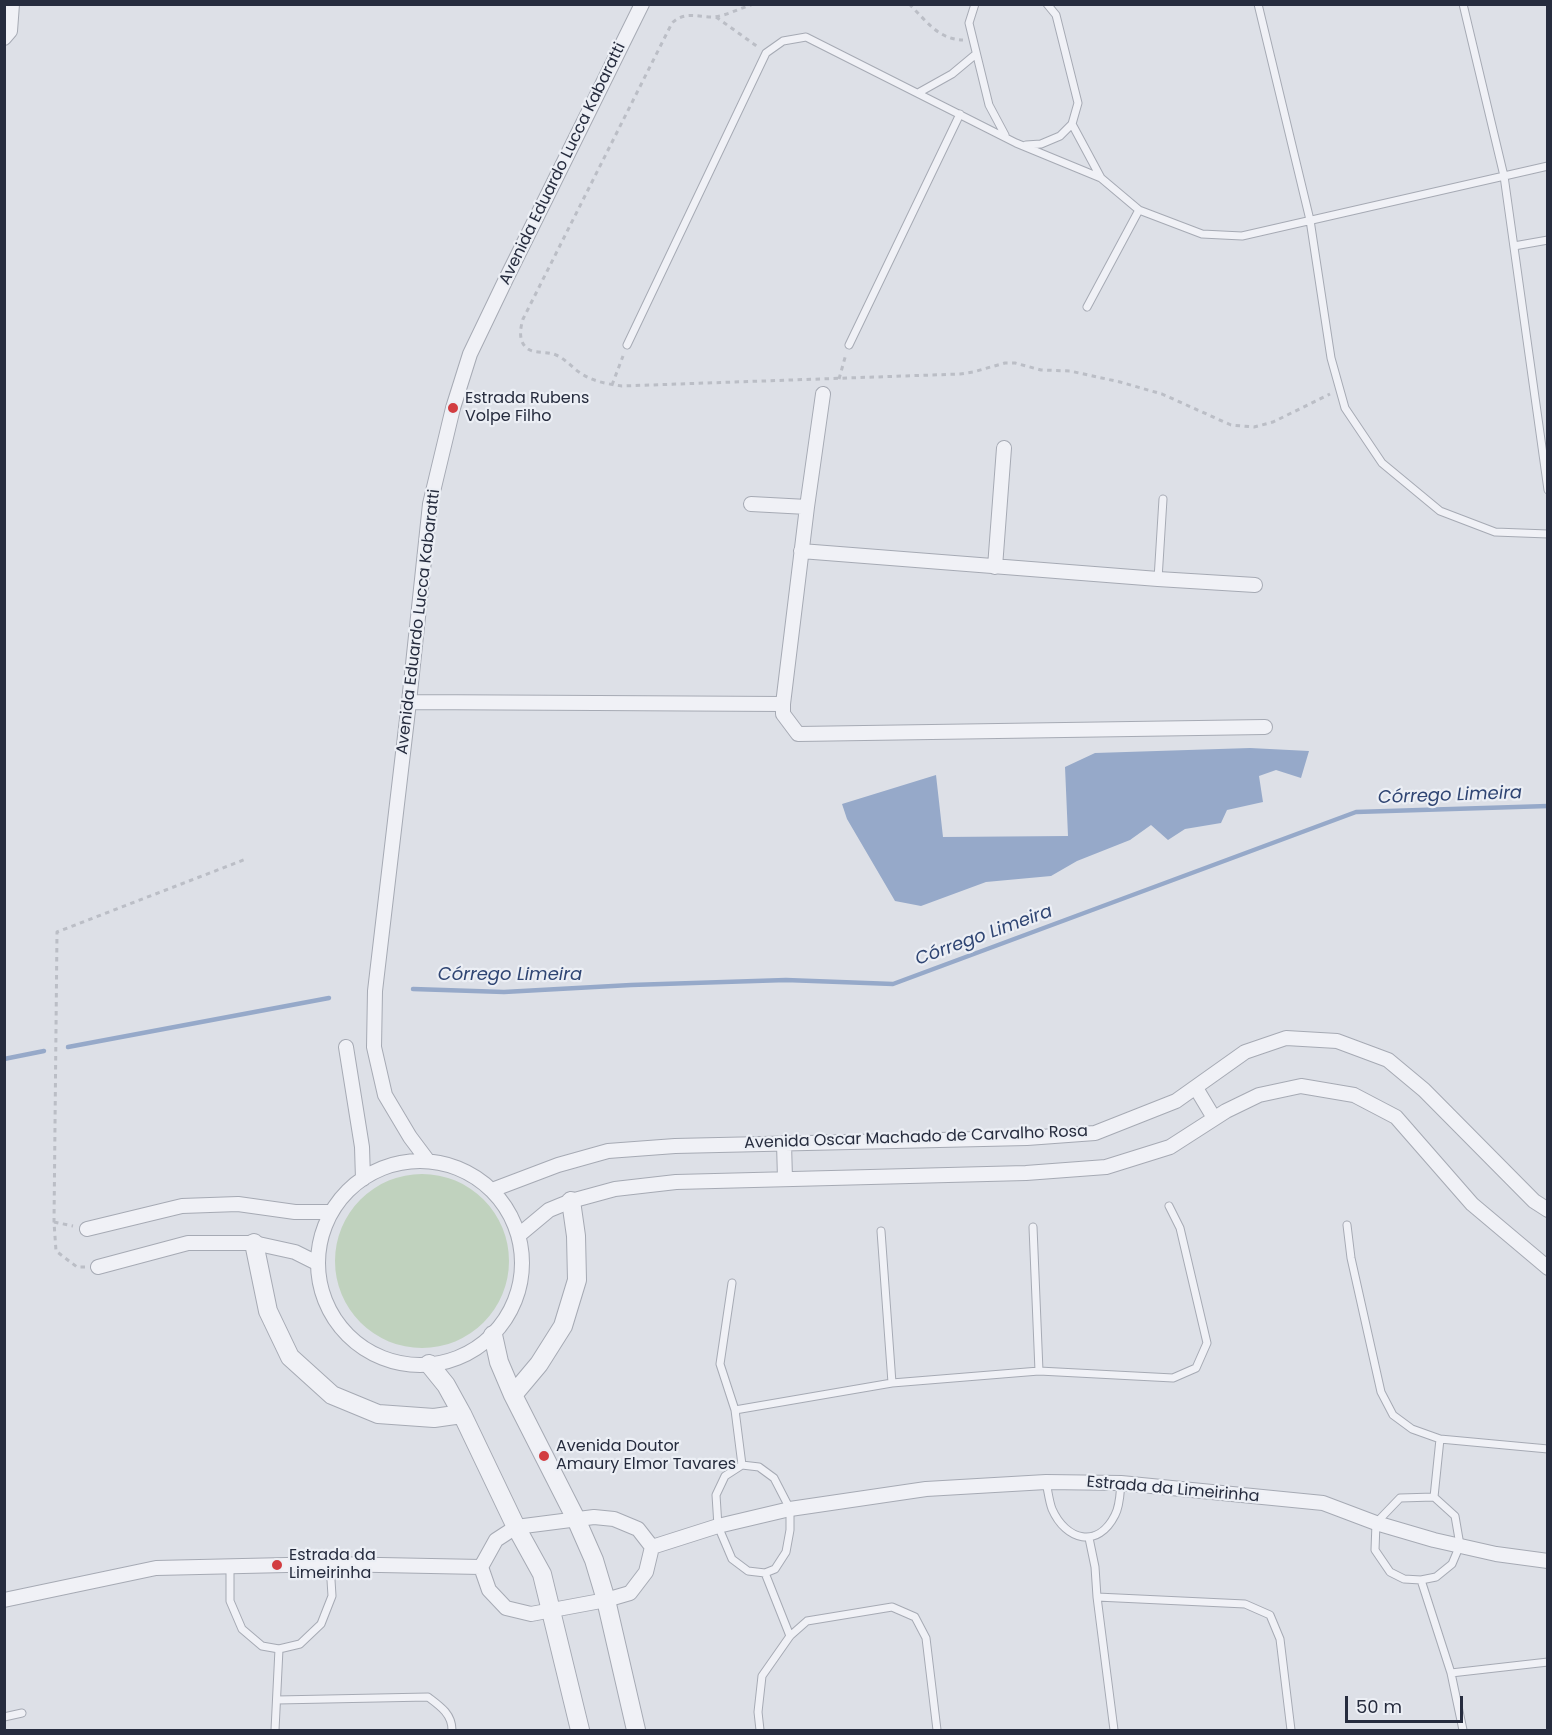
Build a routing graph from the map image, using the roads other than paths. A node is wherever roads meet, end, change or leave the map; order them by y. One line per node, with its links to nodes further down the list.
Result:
1 (12, 4): 9 (street)
2 (642, 4): 37 (street, Avenida Eduardo Lucca Kabaratti)
3 (975, 4): 10 (lane)
4 (1047, 4): 8 (lane)
5 (1054, 4): 8 (lane)
6 (1258, 4): 20 (lane)
7 (1463, 4): 17 (lane)
8 (1056, 15): 13 (lane)
9 (4, 38)
10 (976, 54): 11 (lane); 14 (lane)
11 (918, 93): 12 (lane); 24 (lane)
12 (960, 114): 14 (lane); 25 (lane)
13 (1072, 124): 15 (lane); 18 (lane)
14 (1005, 136): 15 (lane)
15 (1024, 146): 18 (lane)
16 (1548, 166): 17 (lane)
17 (1504, 176): 20 (lane); 22 (lane)
18 (1101, 178): 19 (lane)
19 (1139, 210): 20 (lane); 23 (lane)
20 (1310, 220): 32 (lane)
21 (1548, 240): 22 (lane)
22 (1514, 246): 28 (lane)
23 (1087, 307)
24 (627, 345)
25 (849, 345)
26 (823, 394): 31 (street)
27 (1004, 448): 34 (street)
28 (1548, 490)
29 (1162, 500): 35 (lane)
30 (751, 504): 31 (street)
31 (807, 507): 33 (street)
32 (1548, 534)
33 (801, 551): 34 (street); 38 (street)
34 (995, 567): 35 (street)
35 (1158, 579): 36 (street)
36 (1255, 585)
37 (409, 702): 38 (street); 44 (street, Avenida Eduardo Lucca Kabaratti)
38 (783, 704): 39 (street)
39 (1265, 727)
40 (346, 1047): 45 (street)
41 (1196, 1088): 42 (street); 43 (street, Avenida Oscar Machado de Carvalho Rosa); 50 (street, Avenida Oscar Machado de Carvalho Rosa)
42 (1214, 1118): 46 (street); 60 (street)
43 (784, 1143): 46 (street); 47 (street, Avenida Oscar Machado de Carvalho Rosa)
44 (428, 1161): 45 (street); 47 (street)
45 (363, 1179): 51 (street)
46 (784, 1179): 48 (street)
47 (492, 1190): 56 (street)
48 (571, 1201): 56 (street); 66 (street)
49 (1169, 1206): 64 (lane)
50 (1548, 1210)
51 (331, 1212): 54 (street); 58 (street)
52 (1347, 1225): 69 (lane)
53 (1033, 1227): 64 (lane)
54 (87, 1229)
55 (881, 1231): 65 (lane)
56 (519, 1235): 62 (street)
57 (254, 1243): 58 (street); 59 (street); 68 (street)
58 (317, 1263): 63 (street)
59 (98, 1267)
60 (1548, 1268)
61 (732, 1283): 67 (lane)
62 (493, 1335): 63 (street); 66 (street)
63 (429, 1364): 68 (street)
64 (1039, 1371): 65 (lane)
65 (892, 1383): 67 (lane)
66 (513, 1395): 76 (street)
67 (735, 1410): 71 (lane)
68 (462, 1414): 79 (street)
69 (1440, 1439): 70 (lane); 74 (lane)
70 (1548, 1449)
71 (742, 1465): 75 (lane); 78 (lane)
72 (1046, 1482): 73 (street, Estrada da Limeirinha); 75 (street, Estrada da Limeirinha); 80 (lane)
73 (1121, 1483): 77 (street, Estrada da Limeirinha); 80 (lane)
74 (1434, 1497): 77 (lane); 81 (lane)
75 (790, 1509): 78 (street, Estrada da Limeirinha); 87 (lane)
76 (576, 1519): 79 (street); 82 (street); 91 (street)
77 (1376, 1523): 81 (street, Estrada da Limeirinha); 88 (lane)
78 (718, 1526): 82 (street, Estrada da Limeirinha); 87 (lane)
79 (516, 1527): 86 (street); 92 (street)
80 (1089, 1538): 89 (lane)
81 (1460, 1545): 83 (street, Estrada da Limeirinha); 88 (lane)
82 (652, 1547): 91 (street)
83 (1548, 1561)
84 (330, 1564): 85 (street); 86 (street); 94 (lane)
85 (230, 1567): 90 (street); 94 (lane)
86 (481, 1567): 92 (street)
87 (765, 1573): 93 (lane)
88 (1421, 1580): 96 (lane)
89 (1097, 1597): 106 (lane); 107 (lane)
90 (4, 1600)
91 (606, 1600): 92 (street); 103 (street)
92 (551, 1610): 102 (street)
93 (790, 1636): 104 (lane); 105 (lane)
94 (279, 1649): 97 (lane)
95 (1548, 1662): 96 (lane)
96 (1451, 1673): 108 (lane)
97 (277, 1700): 100 (lane); 101 (lane)
98 (22, 1713): 99 (lane)
99 (4, 1717)
100 (275, 1731)
101 (452, 1731)
102 (580, 1731)
103 (636, 1731)
104 (760, 1731)
105 (937, 1731)
106 (1114, 1731)
107 (1291, 1731)
108 (1463, 1731)

